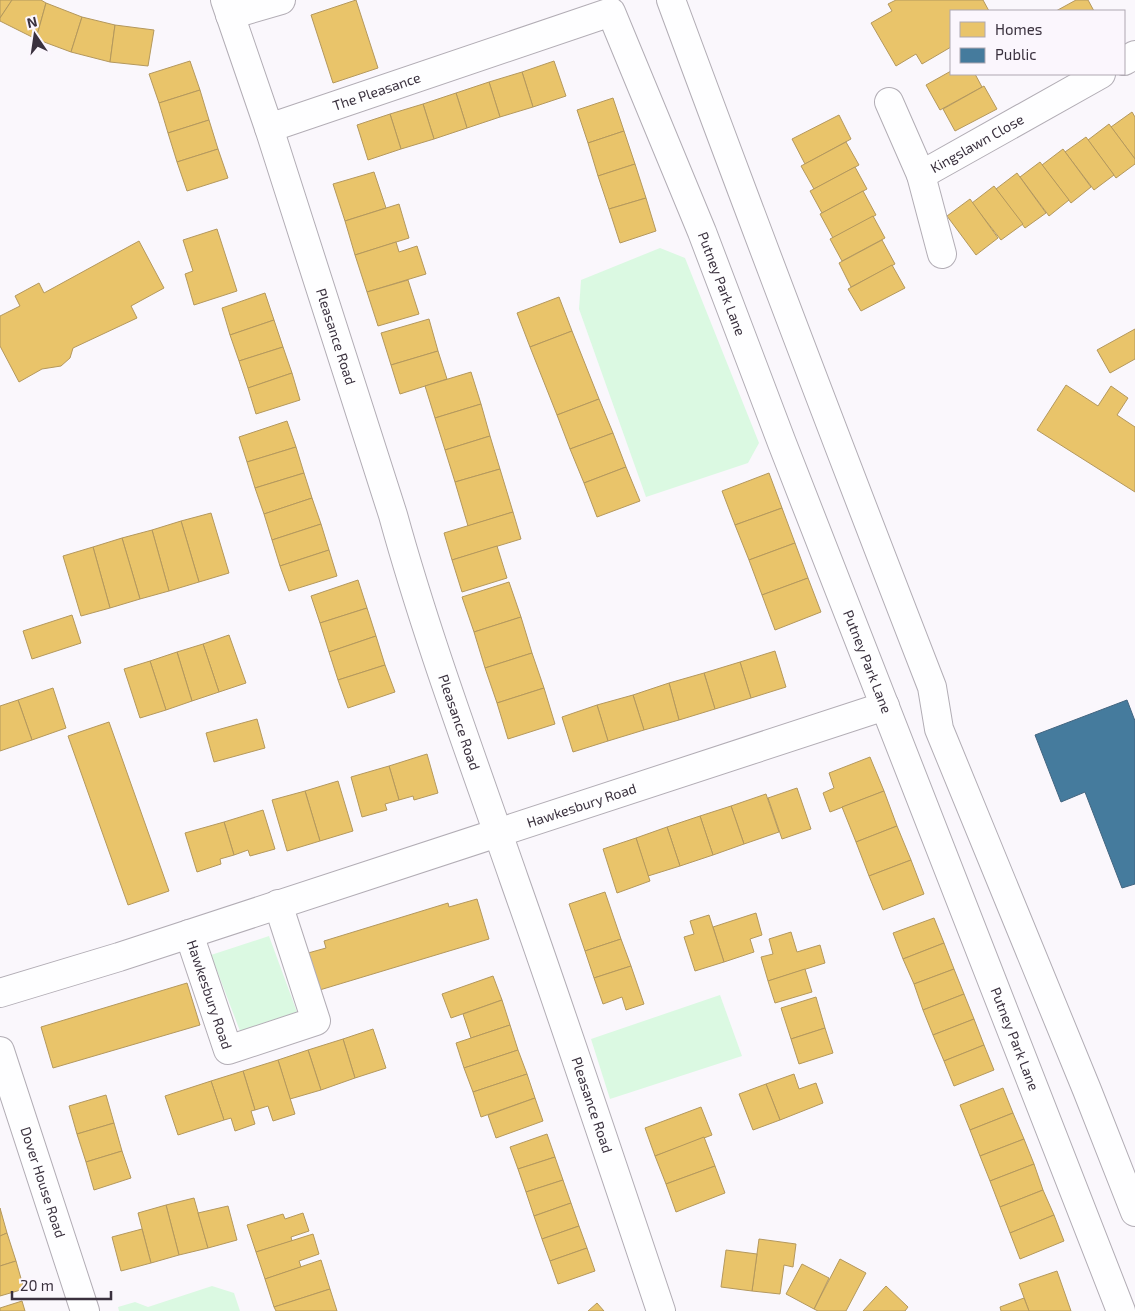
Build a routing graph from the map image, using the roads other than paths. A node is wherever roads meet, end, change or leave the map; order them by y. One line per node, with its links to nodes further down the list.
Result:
1 (281, 0): 3 (street)
2 (671, 0): 16 (street)
3 (228, 7): 7 (street)
4 (611, 12): 7 (street, The Pleasance); 10 (street, Putney Park Lane)
5 (1100, 75): 8 (street, Kingslawn Close)
6 (888, 102): 8 (street, Kingslawn Close)
7 (269, 128): 11 (street, Pleasance Road)
8 (921, 175): 9 (street)
9 (942, 254)
10 (885, 706): 11 (street, Hawkesbury Road); 19 (street, Putney Park Lane)
11 (498, 833): 12 (street, Hawkesbury Road); 18 (street, Pleasance Road)
12 (278, 904): 13 (street, Hawkesbury Road); 13 (street, Hawkesbury Road)
13 (189, 934): 14 (street, Hawkesbury Road)
14 (0, 993)
15 (0, 1051): 17 (street, Dover House Road)
16 (1135, 1212)
17 (85, 1311)
18 (661, 1311)
19 (1121, 1311)

